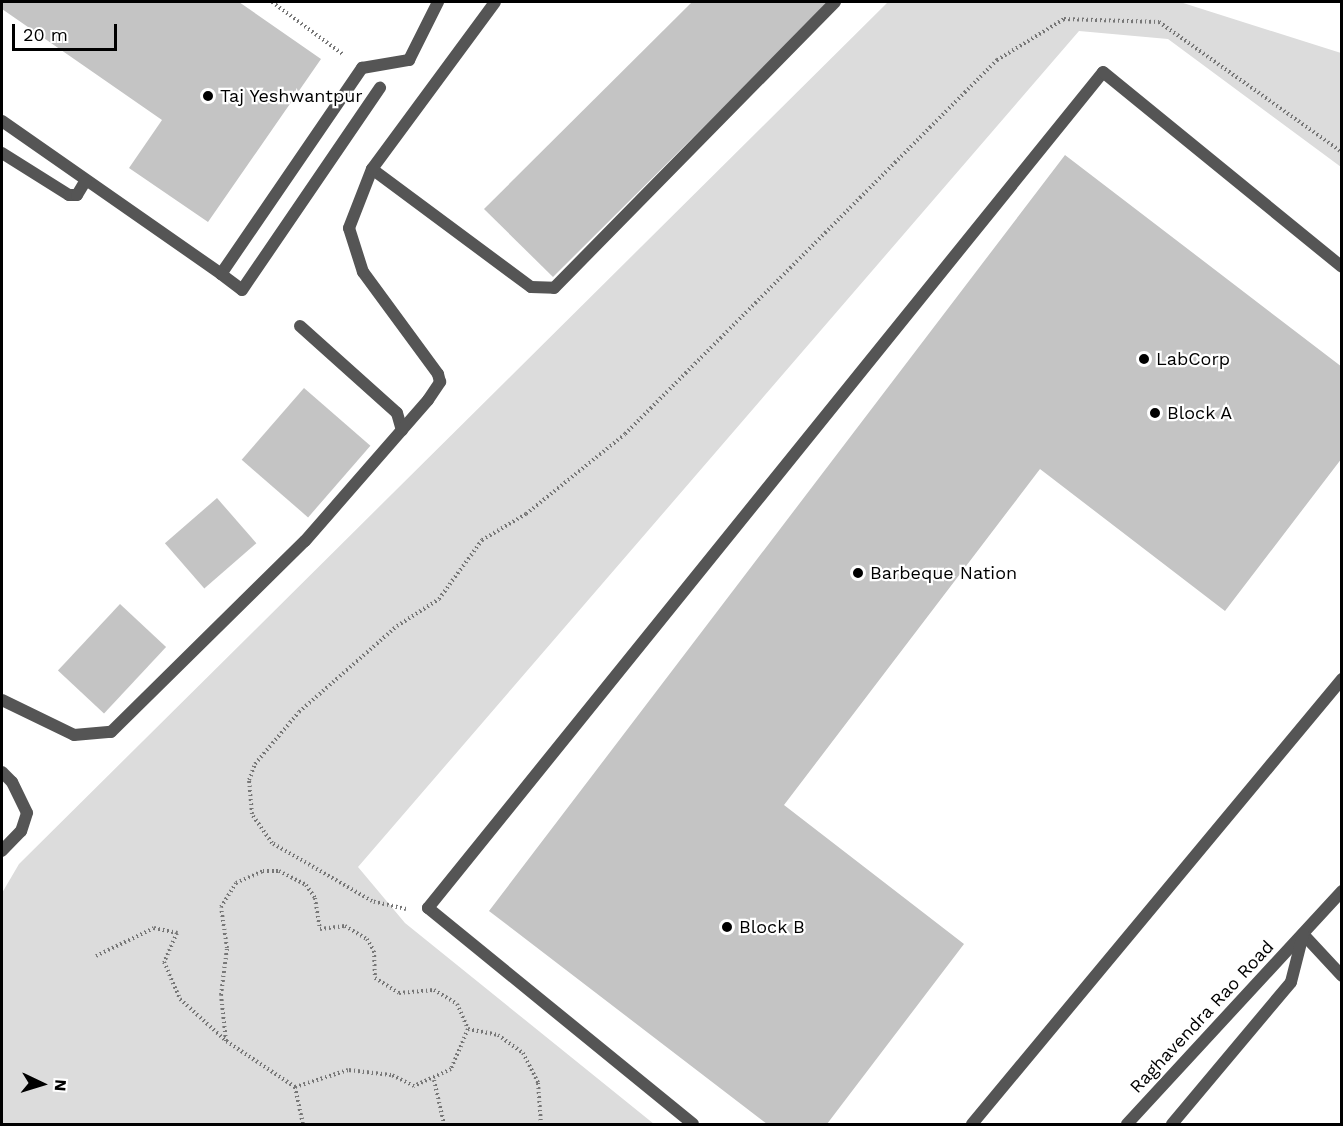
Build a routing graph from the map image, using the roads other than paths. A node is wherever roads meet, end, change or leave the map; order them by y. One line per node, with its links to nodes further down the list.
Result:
1 (438, 2): 10 (street)
2 (495, 2): 7 (street)
3 (835, 2): 7 (street)
4 (380, 88): 10 (street)
5 (2, 121): 8 (street)
6 (2, 153): 8 (street)
7 (372, 169): 12 (street)
8 (86, 180): 10 (street)
9 (1341, 267): 20 (street)
10 (221, 274)
11 (300, 326): 12 (street)
12 (402, 430): 14 (street)
13 (1341, 679): 21 (street)
14 (2, 700)
15 (2, 772): 16 (street)
16 (2, 851)
17 (1341, 891): 18 (street, Raghavendra Rao Road)
18 (1304, 934): 19 (street); 22 (street, Raghavendra Rao Road); 23 (street, Raghavendra Rao Road)
19 (1341, 976)
20 (693, 1125)
21 (972, 1125)
22 (1127, 1125)
23 (1172, 1125)

